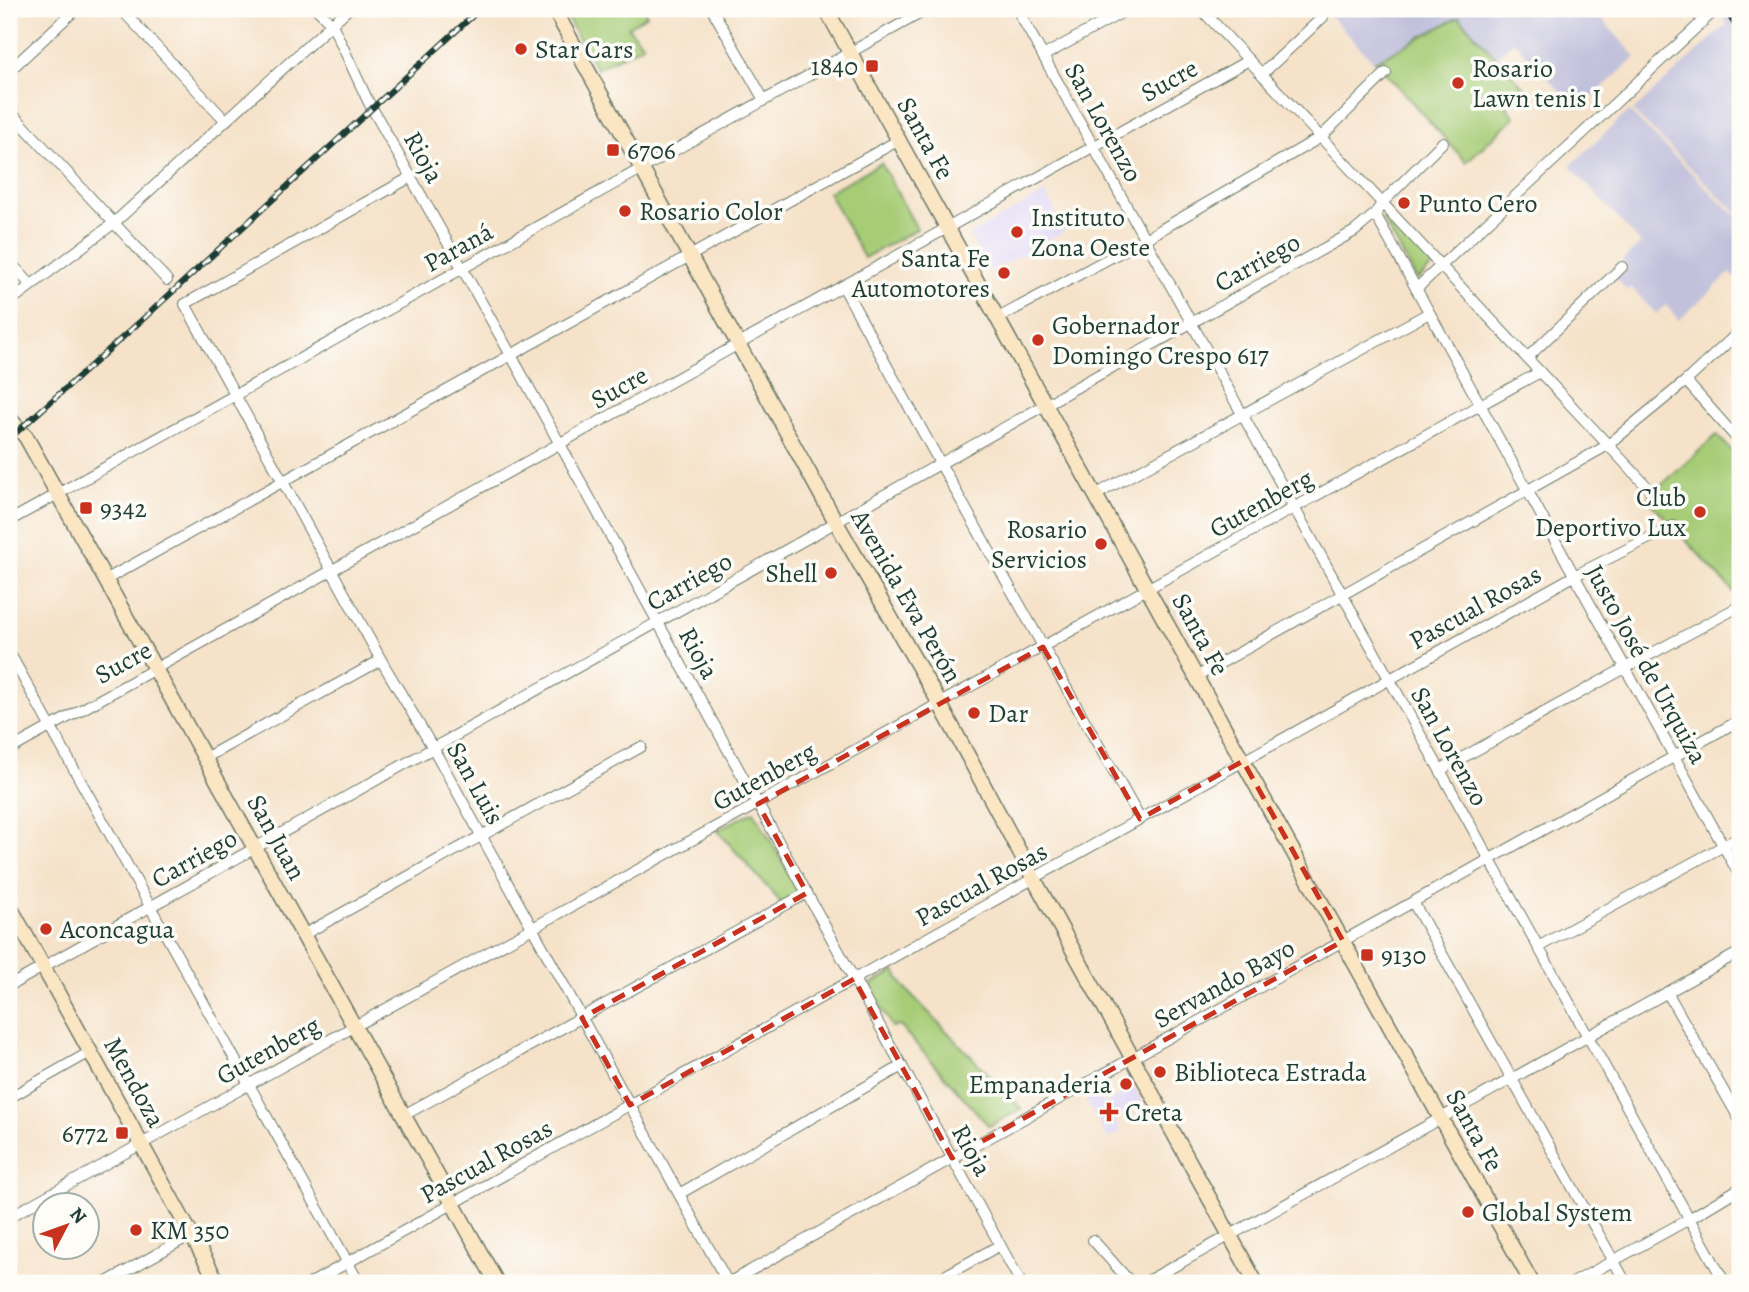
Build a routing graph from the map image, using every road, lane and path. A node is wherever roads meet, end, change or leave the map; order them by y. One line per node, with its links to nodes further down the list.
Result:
1 (76, 9): 20 (street)
2 (121, 9): 25 (street)
3 (317, 9): 16 (street, Rioja)
4 (348, 9): 16 (street)
5 (554, 9): 30 (main road, Avenida Eva Perón)
6 (712, 9): 23 (street)
7 (826, 9): 17 (main road, Santa Fe)
8 (928, 9): 17 (street, Paraná)
9 (1017, 9): 18 (street, San Lorenzo)
10 (1128, 9): 18 (street)
11 (1201, 9): 19 (street)
12 (1694, 9): 15 (street)
13 (1716, 9): 15 (street)
14 (1323, 17): 22 (street)
15 (1703, 22): 39 (street)
16 (332, 24): 25 (street); 31 (street, Rioja)
17 (850, 52): 23 (street, Paraná); 27 (main road, Santa Fe)
18 (1043, 56): 29 (street, San Lorenzo)
19 (1249, 60): 22 (street); 29 (street, Sucre)
20 (9, 71)
21 (1386, 73): 26 (street)
22 (1262, 74): 26 (street)
23 (764, 100): 30 (street, Paraná)
24 (9, 110): 34 (street)
25 (225, 120): 34 (street)
26 (1321, 137): 32 (street); 36 (street)
27 (899, 140): 35 (main road, Santa Fe); 37 (street)
28 (1443, 142): 32 (street, Carriego)
29 (1094, 146): 35 (street, Sucre); 36 (street, San Lorenzo)
30 (641, 169): 37 (main road, Avenida Eva Perón); 41 (street, Paraná)
31 (411, 177): 41 (street, Rioja); 56 (street, San Luis)
32 (1382, 203): 33 (street, Carriego); 39 (street)
33 (1375, 214): 45 (street, Justo José de Urquiza); 49 (street, Carriego)
34 (114, 223): 42 (street); 43 (street)
35 (947, 228): 44 (street, Sucre); 48 (main road, Santa Fe)
36 (1145, 239): 48 (street); 49 (street, San Lorenzo)
37 (690, 256): 51 (main road, Avenida Eva Perón); 52 (street)
38 (9, 261): 43 (street)
39 (1440, 265): 45 (street); 53 (street)
40 (1622, 267): 53 (street)
41 (463, 268): 52 (street, Rioja); 56 (street, Paraná)
42 (167, 280)
43 (31, 285): 46 (street)
44 (843, 286): 51 (street, Sucre); 64 (street)
45 (1416, 289): 47 (street, Justo José de Urquiza)
46 (9, 302)
47 (1429, 313): 58 (street, Justo José de Urquiza); 59 (street)
48 (998, 318): 57 (main road, Santa Fe)
49 (1191, 323): 57 (street, Carriego); 59 (street, San Lorenzo)
50 (1740, 331): 55 (street)
51 (738, 344): 62 (street, Sucre); 72 (main road, Avenida Eva Perón)
52 (510, 355): 62 (street, Rioja); 65 (street)
53 (1527, 358): 54 (street)
54 (1540, 372): 58 (street, Gutenberg); 63 (street)
55 (1686, 381): 61 (street); 63 (street)
56 (235, 395): 65 (street, San Luis); 68 (street, Paraná)
57 (1045, 404): 64 (street, Carriego); 69 (main road, Santa Fe)
58 (1480, 405): 66 (street, Justo José de Urquiza); 70 (street, Gutenberg)
59 (1242, 415): 69 (street); 70 (street, San Lorenzo)
60 (9, 418): 68 (main road, San Juan)
61 (1740, 442)
62 (559, 444): 74 (street, Sucre); 80 (street, Rioja)
63 (1608, 445): 66 (street); 67 (street)
64 (940, 463): 72 (street, Carriego); 81 (street)
65 (283, 481): 74 (street, San Luis); 76 (street)
66 (1527, 490): 75 (street, Justo José de Urquiza); 78 (street)
67 (1653, 492)
68 (57, 493): 71 (street, Paraná); 76 (main road, San Juan)
69 (1095, 495): 77 (main road, Santa Fe)
70 (1294, 508): 77 (street, Gutenberg); 78 (street, San Lorenzo)
71 (9, 521)
72 (836, 522): 80 (street, Carriego); 88 (main road, Avenida Eva Perón)
73 (1672, 526): 75 (street, Pascual Rosas)
74 (332, 570): 83 (street, San Luis); 85 (street, Sucre)
75 (1574, 576): 84 (street, Justo José de Urquiza); 87 (street, Pascual Rosas)
76 (105, 580): 85 (main road, San Juan)
77 (1148, 589): 81 (street, Gutenberg); 86 (main road, Santa Fe)
78 (1342, 594): 86 (street); 87 (street, San Lorenzo)
79 (1740, 606): 84 (street)
80 (657, 622): 92 (street, Carriego); 98 (street, Rioja)
81 (1043, 647): 88 (street, Gutenberg); 99 (street)
82 (9, 652): 90 (street)
83 (381, 660): 92 (street, San Luis); 95 (street)
84 (1625, 668): 94 (street, Justo José de Urquiza); 97 (street)
85 (155, 669): 90 (street, Sucre); 95 (main road, San Juan)
86 (1196, 677): 96 (main road, Santa Fe)
87 (1390, 680): 96 (street, Pascual Rosas); 97 (street, San Lorenzo)
88 (940, 704): 98 (street, Gutenberg); 106 (main road, Avenida Eva Perón)
89 (1740, 720): 94 (street, Servando Bayo)
90 (50, 727): 93 (street, Sucre); 110 (street)
91 (641, 747): 100 (street)
92 (433, 748): 100 (street, San Luis); 103 (street, Carriego)
93 (9, 750)
94 (1674, 757): 102 (street, Justo José de Urquiza); 104 (street, Servando Bayo)
95 (205, 758): 103 (main road, San Juan)
96 (1243, 761): 99 (street, Pascual Rosas); 113 (main road, Santa Fe)
97 (1440, 771): 104 (street, San Lorenzo)
98 (758, 804): 107 (street, Rioja); 111 (street, Gutenberg)
99 (1140, 819): 106 (street, Pascual Rosas)
100 (482, 836): 111 (street, San Luis); 112 (street)
101 (1740, 837): 102 (street)
102 (1724, 846): 105 (street, Justo José de Urquiza); 114 (street)
103 (255, 848): 110 (street, Carriego); 112 (main road, San Juan)
104 (1489, 860): 108 (street, Servando Bayo); 114 (street, San Lorenzo)
105 (1740, 876)
106 (1034, 879): 117 (street, Pascual Rosas); 124 (main road, Avenida Eva Perón)
107 (807, 893): 117 (street, Rioja); 120 (street)
108 (1413, 902): 113 (street, Servando Bayo); 126 (street)
109 (9, 905): 116 (main road, Mendoza)
110 (150, 907): 116 (street, Carriego); 127 (street)
111 (533, 928): 120 (street, San Luis); 121 (street, Gutenberg)
112 (303, 935): 121 (main road, San Juan)
113 (1343, 941): 124 (street, Servando Bayo); 131 (main road, Santa Fe)
114 (1538, 947): 122 (street, San Lorenzo)
115 (1740, 952): 119 (street)
116 (43, 967): 118 (street, Carriego); 123 (main road, Mendoza)
117 (854, 979): 125 (street, Rioja); 129 (street, Pascual Rosas)
118 (9, 986)
119 (1667, 992): 122 (street); 132 (street)
120 (582, 1018): 129 (street, San Luis); 130 (street)
121 (354, 1027): 127 (street, Gutenberg); 130 (main road, San Juan)
122 (1588, 1036): 126 (street); 139 (street, San Lorenzo)
123 (90, 1052): 128 (street); 133 (main road, Mendoza)
124 (1133, 1058): 134 (street, Servando Bayo); 141 (main road, Avenida Eva Perón)
125 (902, 1066): 134 (street, Rioja); 136 (street)
126 (1512, 1078): 131 (street); 144 (street)
127 (249, 1085): 133 (street, Gutenberg); 145 (street)
128 (9, 1098)
129 (630, 1105): 136 (street, San Luis); 137 (street, Pascual Rosas)
130 (404, 1115): 137 (main road, San Juan)
131 (1440, 1118): 141 (street); 157 (main road, Santa Fe)
132 (1740, 1120)
133 (141, 1144): 138 (street, Gutenberg); 140 (main road, Mendoza)
134 (952, 1158): 143 (street, Rioja); 151 (street, Servando Bayo)
135 (1740, 1188): 139 (street)
136 (679, 1194): 151 (street, San Luis)
137 (453, 1203): 145 (street, Pascual Rosas); 150 (main road, San Juan)
138 (9, 1217)
139 (1689, 1219): 144 (street); 160 (street, San Lorenzo)
140 (191, 1235): 146 (street); 147 (main road, Mendoza)
141 (1229, 1235): 155 (street); 156 (main road, Avenida Eva Perón)
142 (1093, 1240): 154 (street)
143 (1000, 1245): 152 (street); 153 (street, Rioja)
144 (1614, 1261): 158 (street); 159 (street)
145 (347, 1263): 148 (street, Pascual Rosas); 149 (street)
146 (105, 1283)
147 (218, 1283)
148 (311, 1283)
149 (359, 1283)
150 (498, 1283)
151 (728, 1283)
152 (932, 1283)
153 (1021, 1283)
154 (1131, 1283)
155 (1144, 1283)
156 (1256, 1283)
157 (1532, 1283)
158 (1573, 1283)
159 (1626, 1283)
160 (1725, 1283)

